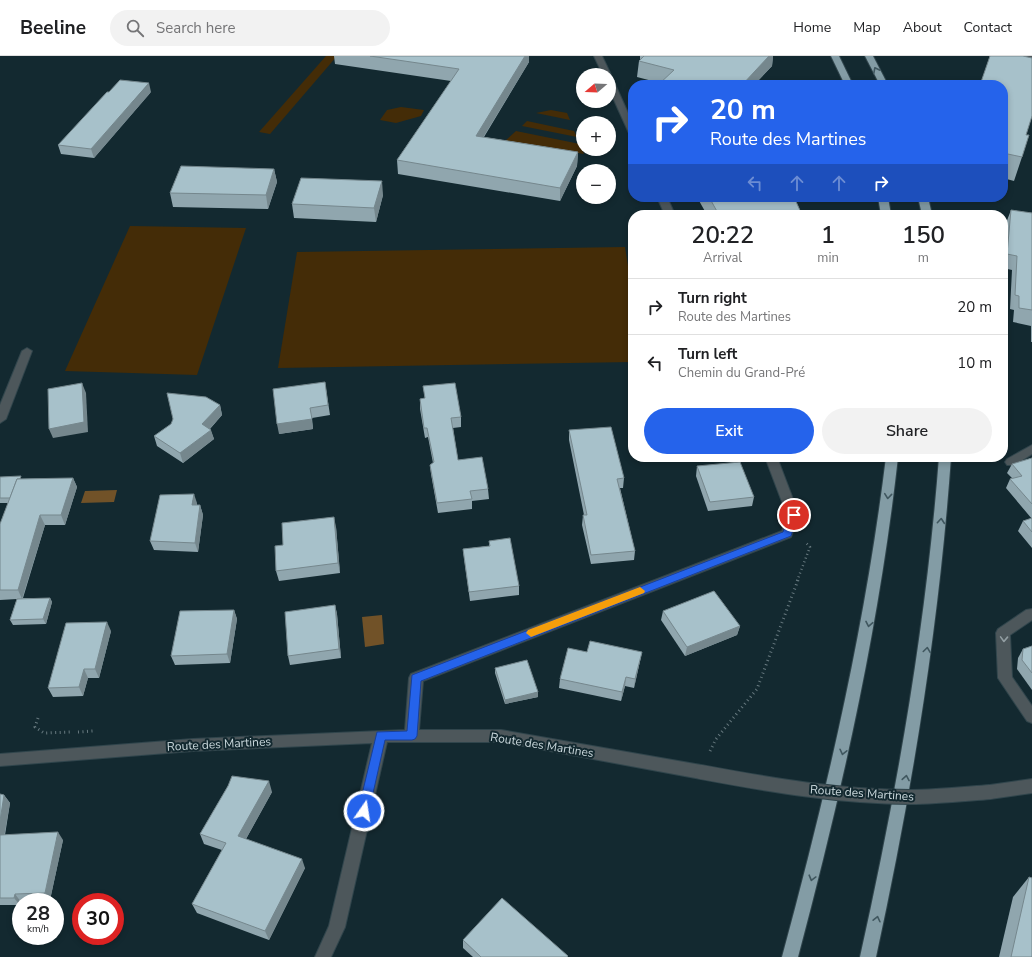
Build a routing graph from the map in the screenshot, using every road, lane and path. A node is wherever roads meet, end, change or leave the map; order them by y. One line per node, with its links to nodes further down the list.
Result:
1 (598, 56): 6 (street)
2 (835, 56): 7 (highway)
3 (869, 56): 8 (highway, one-way to 3)
4 (1028, 56): 5 (street)
5 (1032, 56)
6 (604, 68)
7 (847, 80)
8 (881, 80)
9 (616, 95): 10 (street)
10 (628, 122)
11 (27, 351): 12 (street)
12 (0, 419)
13 (1032, 448): 17 (street)
14 (773, 462): 24 (street)
15 (891, 462): 29 (highway, one-way to 29)
16 (945, 462): 30 (highway, one-way to 16)
17 (1011, 462)
18 (802, 538): 26 (path)
19 (1032, 613): 20 (street, one-way to 20)
20 (1032, 716)
21 (38, 718): 22 (path)
22 (88, 731)
23 (381, 736): 24 (street, Route des Martines); 25 (street, Route des Martines); 28 (street)
24 (412, 736): 26 (street, Route des Martines)
25 (0, 760)
26 (701, 772): 27 (street, Route des Martines, bridge)
27 (1032, 786)
28 (323, 957)
29 (790, 957)
30 (868, 957)

